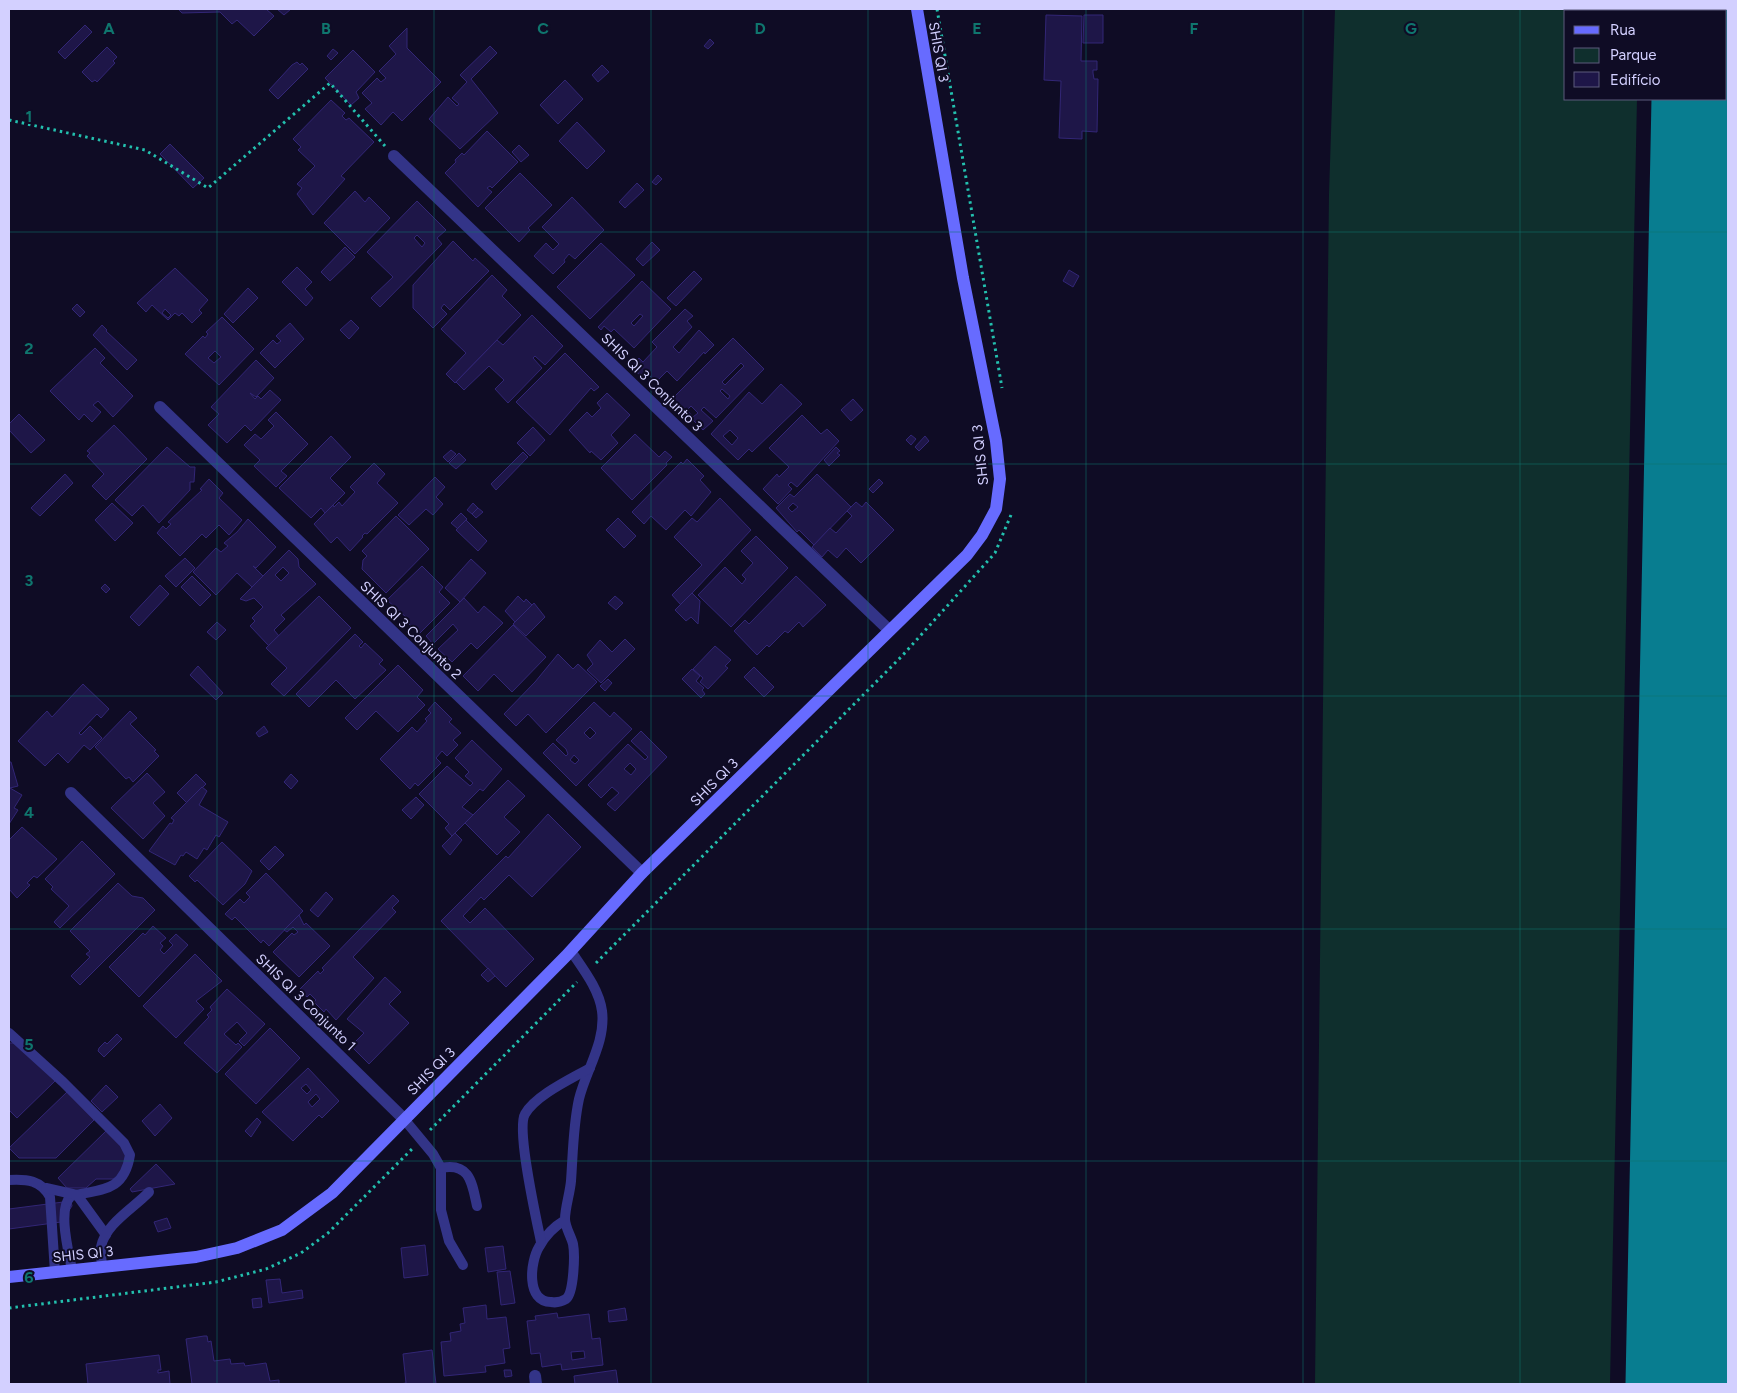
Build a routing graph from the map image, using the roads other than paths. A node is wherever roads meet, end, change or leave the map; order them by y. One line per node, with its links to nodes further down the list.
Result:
1 (917, 9): 4 (street, SHIS QI 3)
2 (394, 156): 4 (street, SHIS QI 3 Conjunto 3)
3 (160, 407): 6 (street, SHIS QI 3 Conjunto 2)
4 (889, 630): 6 (street, SHIS QI 3)
5 (71, 793): 10 (street, SHIS QI 3 Conjunto 1)
6 (642, 873): 7 (street, SHIS QI 3)
7 (571, 951): 9 (lane); 10 (street, SHIS QI 3)
8 (9, 1033): 15 (lane)
9 (590, 1068): 17 (lane); 19 (lane)
10 (404, 1119): 11 (lane, SHIS QI 3 Conjunto 1); 21 (street, SHIS QI 3)
11 (441, 1168): 16 (lane); 20 (lane)
12 (9, 1180): 13 (lane)
13 (46, 1188): 15 (lane); 23 (lane)
14 (149, 1192): 18 (lane)
15 (77, 1195): 18 (lane); 22 (lane)
16 (478, 1206)
17 (565, 1220): 19 (lane); 19 (lane)
18 (106, 1235): 21 (lane)
19 (541, 1242)
20 (463, 1265)
21 (102, 1267): 22 (street, SHIS QI 3)
22 (72, 1270): 23 (street, SHIS QI 3)
23 (55, 1272): 24 (street, SHIS QI 3)
24 (9, 1277)

